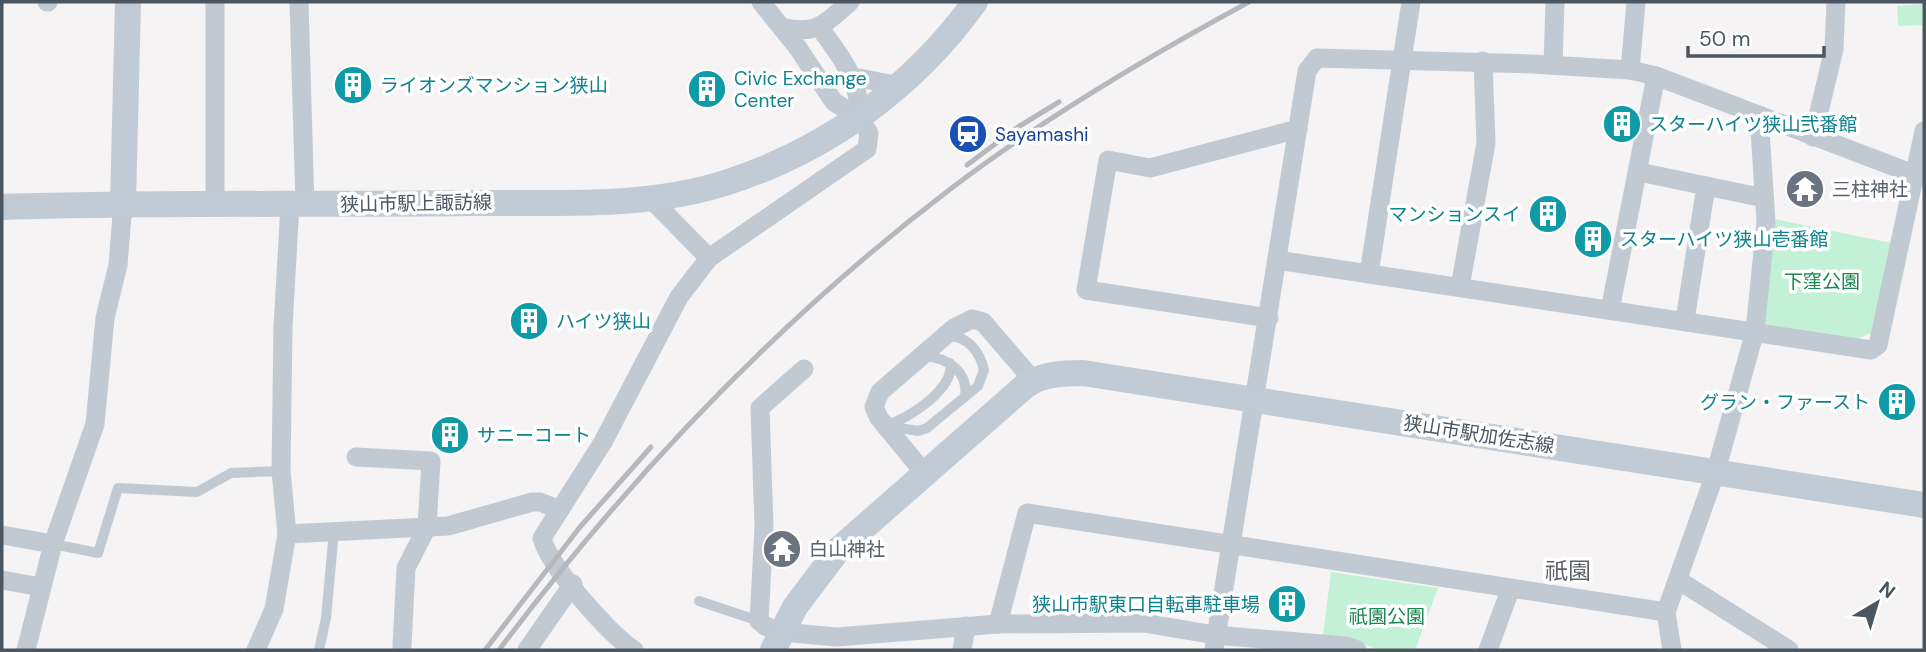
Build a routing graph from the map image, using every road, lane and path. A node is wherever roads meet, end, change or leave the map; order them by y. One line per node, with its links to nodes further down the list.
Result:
1 (128, 2): 32 (street)
2 (215, 2): 33 (street)
3 (299, 2): 34 (street)
4 (761, 2): 11 (street)
5 (850, 2): 12 (street)
6 (975, 2): 19 (street, 狭山市駅上諏訪線)
7 (1411, 2): 13 (street)
8 (1555, 2): 15 (street)
9 (1636, 2): 16 (street)
10 (1837, 2): 25 (street)
11 (782, 27): 12 (street); 20 (street)
12 (820, 28): 18 (street)
13 (1403, 59): 14 (street); 23 (street); 38 (street)
14 (1483, 61): 15 (street); 39 (street)
15 (1553, 65): 16 (street)
16 (1630, 70): 17 (street)
17 (1656, 76): 21 (street); 27 (street)
18 (854, 77): 19 (street); 22 (street)
19 (900, 86): 22 (street, 狭山市駅上諏訪線)
20 (834, 102): 22 (street); 26 (street)
21 (1759, 115): 25 (street); 30 (street)
22 (859, 117): 26 (street, 狭山市駅上諏訪線); 36 (street)
23 (1298, 129): 37 (street); 41 (street)
24 (1924, 131): 28 (street)
25 (1813, 137): 28 (street)
26 (822, 140): 31 (street, 狭山市駅上諏訪線)
27 (1639, 172): 29 (street); 40 (street)
28 (1919, 176): 43 (street)
29 (1706, 186): 30 (street); 42 (street)
30 (1764, 198): 43 (street)
31 (651, 199): 34 (street, 狭山市駅上諏訪線); 36 (street)
32 (123, 203): 33 (street, 狭山市駅上諏訪線); 35 (street, 狭山市駅上諏訪線); 62 (street)
33 (215, 204): 34 (street, 狭山市駅上諏訪線)
34 (298, 205): 53 (street)
35 (2, 207)
36 (709, 258): 57 (street)
37 (1278, 260): 38 (street); 41 (street)
38 (1369, 274): 39 (street)
39 (1460, 288): 40 (street)
40 (1610, 310): 42 (street)
41 (1269, 318): 50 (street)
42 (1685, 320): 43 (street)
43 (1755, 331): 54 (street)
44 (944, 337): 45 (street); 48 (street); 49 (lane)
45 (922, 355): 46 (lane); 51 (street)
46 (950, 363): 49 (lane); 51 (lane)
47 (804, 369): 73 (street)
48 (1033, 380): 50 (street, 狭山市駅加佐志線); 55 (street)
49 (965, 397): 51 (lane)
50 (1254, 399): 54 (street, 狭山市駅加佐志線); 63 (street)
51 (884, 425): 55 (street)
52 (356, 457): 58 (street)
53 (281, 471): 60 (street); 62 (lane)
54 (1717, 471): 56 (street, 狭山市駅加佐志線); 65 (street)
55 (925, 474): 73 (street)
56 (1924, 505)
57 (560, 510): 58 (street); 66 (street)
58 (427, 527): 59 (street); 75 (street)
59 (334, 530): 60 (street); 78 (lane)
60 (287, 534): 77 (street)
61 (2, 535): 62 (street)
62 (53, 544): 67 (street)
63 (1230, 545): 68 (street); 71 (street); 74 (street)
64 (2, 580): 67 (street)
65 (1678, 580): 70 (street); 85 (street)
66 (573, 584): 79 (street); 80 (street)
67 (41, 587): 76 (street)
68 (1510, 590): 70 (street); 83 (street)
69 (699, 601): 73 (lane)
70 (1666, 612): 84 (street)
71 (998, 624): 72 (street); 74 (street)
72 (966, 626): 73 (street); 81 (street)
73 (771, 634)
74 (1214, 643): 82 (street)
75 (402, 646)
76 (26, 650)
77 (256, 650)
78 (319, 650)
79 (527, 650)
80 (634, 650)
81 (962, 650)
82 (1357, 650)
83 (1488, 650)
84 (1672, 650)
85 (1790, 650)

